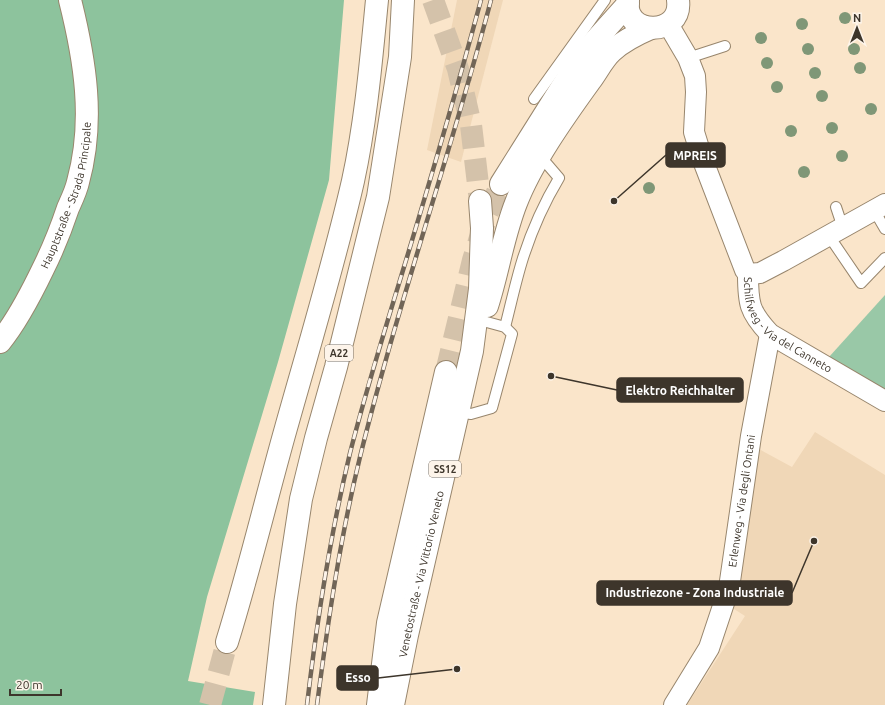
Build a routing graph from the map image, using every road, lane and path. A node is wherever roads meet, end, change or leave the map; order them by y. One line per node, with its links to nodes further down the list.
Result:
1 (70, 0): 23 (main road, Hauptstraße - Strada Principale)
2 (377, 0): 28 (main road, A22)
3 (403, 0): 29 (main road, A22)
4 (605, 0): 10 (lane)
5 (678, 0): 7 (main road)
6 (628, 2): 7 (main road); 12 (main road)
7 (659, 26): 9 (street, Schilfweg - Via del Canneto); 11 (main road)
8 (725, 46): 9 (lane)
9 (688, 58): 19 (street, Schilfweg - Via del Canneto)
10 (534, 99)
11 (539, 159): 20 (main road); 21 (lane)
12 (501, 184)
13 (480, 201): 24 (main road, SS12)
14 (836, 207): 17 (lane)
15 (879, 207): 16 (lane); 17 (street)
16 (885, 229)
17 (838, 232): 18 (lane); 19 (street)
18 (885, 258)
19 (748, 274): 22 (street, Schilfweg - Via del Canneto)
20 (483, 321): 21 (lane); 24 (main road)
21 (506, 327): 27 (lane)
22 (770, 334): 26 (street, Schilfweg - Via del Canneto); 32 (street, Erlenweg - Via degli Ontani)
23 (0, 342)
24 (472, 351): 27 (main road, Venetostraße - Via Vittorio Veneto / SS12)
25 (446, 372): 30 (main road)
26 (885, 401)
27 (458, 412): 31 (main road, Venetostraße - Via Vittorio Veneto / SS12)
28 (227, 642)
29 (274, 705)
30 (378, 705)
31 (393, 705)
32 (674, 705)

